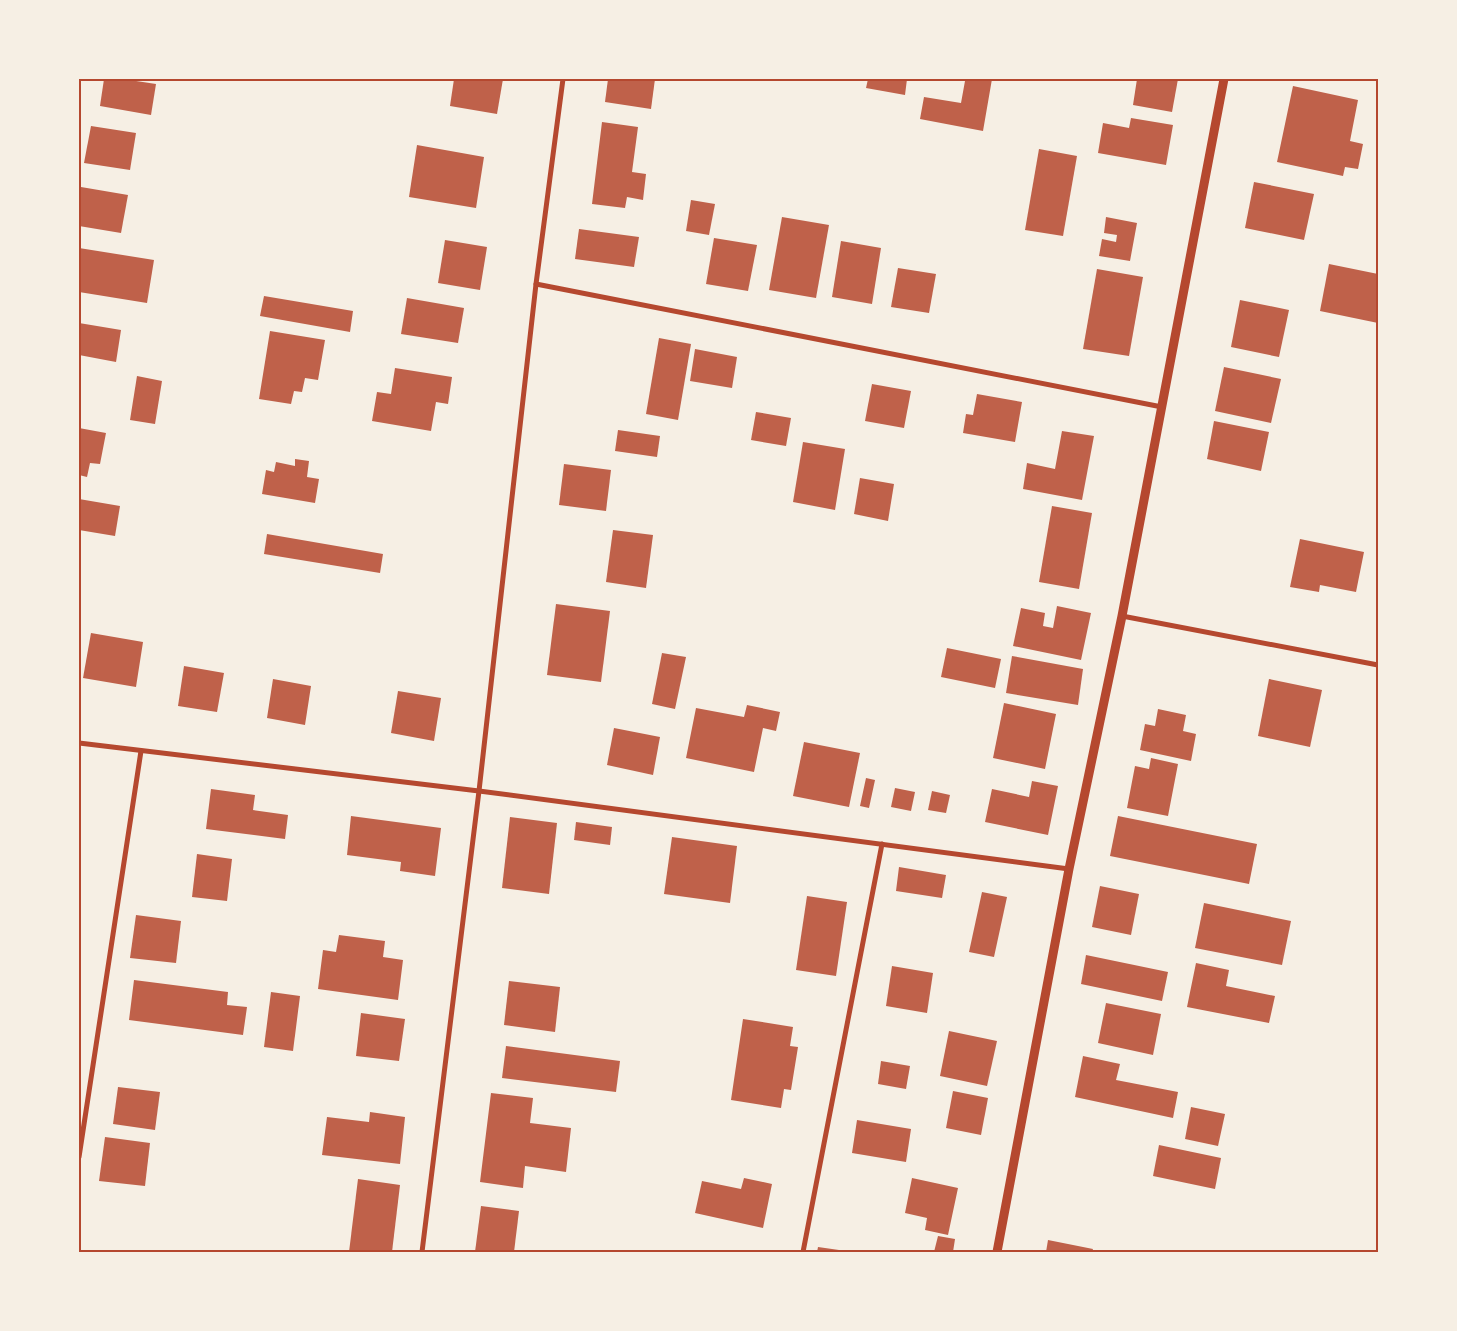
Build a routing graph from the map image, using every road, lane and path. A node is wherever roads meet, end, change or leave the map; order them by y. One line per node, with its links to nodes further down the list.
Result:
1 (562, 79): 3 (street)
2 (1224, 79): 4 (street)
3 (536, 284): 4 (street); 9 (street)
4 (1162, 407): 5 (street)
5 (1122, 616): 6 (street); 11 (street)
6 (1378, 665)
7 (79, 743): 8 (street)
8 (141, 751): 9 (street); 12 (street)
9 (479, 791): 10 (street); 13 (street)
10 (882, 844): 11 (street); 14 (street)
11 (1069, 869): 15 (street)
12 (79, 1157)
13 (422, 1252)
14 (803, 1252)
15 (997, 1252)

